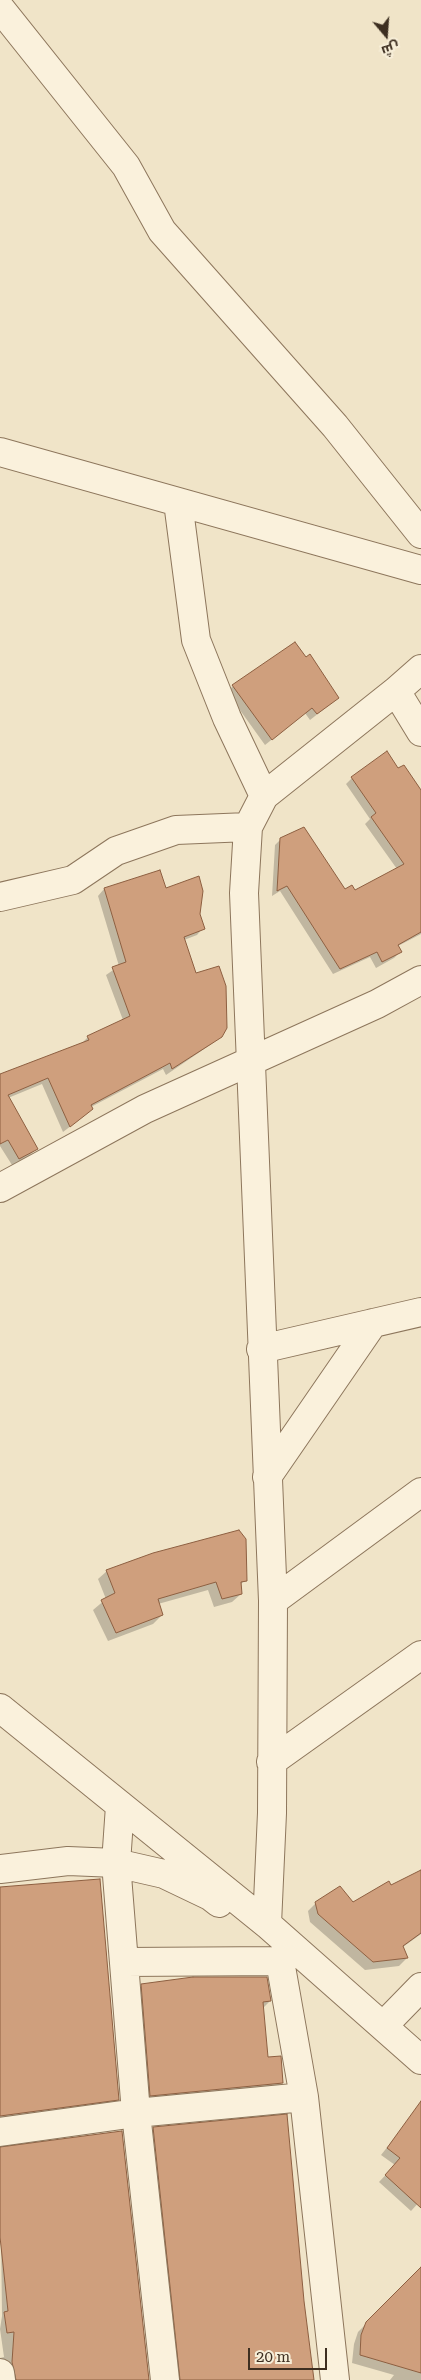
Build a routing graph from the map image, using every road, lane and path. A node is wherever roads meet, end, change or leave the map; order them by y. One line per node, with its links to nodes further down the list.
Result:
1 (0, 8): 4 (street)
2 (0, 452): 3 (street)
3 (178, 502): 5 (street); 9 (street)
4 (421, 534)
5 (421, 570)
6 (421, 669): 7 (street)
7 (396, 691): 8 (street); 9 (street)
8 (421, 732)
9 (264, 796): 10 (street)
10 (248, 827): 11 (street); 13 (street)
11 (0, 897)
12 (421, 980): 13 (street)
13 (250, 1060): 14 (street); 17 (street)
14 (0, 1188)
15 (421, 1312): 16 (street)
16 (373, 1323): 17 (street); 18 (street)
17 (261, 1349): 18 (street)
18 (267, 1478): 20 (street)
19 (419, 1496): 20 (street)
20 (272, 1601): 23 (street)
21 (421, 1655): 23 (street)
22 (0, 1708): 24 (street)
23 (271, 1762): 27 (street)
24 (120, 1806): 25 (street); 27 (street)
25 (116, 1863): 26 (street); 28 (street); 29 (street)
26 (0, 1869)
27 (267, 1924): 28 (street)
28 (289, 1956): 29 (street); 31 (street); 33 (street)
29 (125, 1962): 34 (street)
30 (421, 1987): 31 (street)
31 (383, 2026): 32 (street)
32 (421, 2060)
33 (304, 2097): 34 (street); 39 (street)
34 (136, 2114): 35 (street); 38 (street)
35 (0, 2132)
36 (0, 2373): 37 (street)
37 (1, 2380)
38 (165, 2380)
39 (335, 2380)

